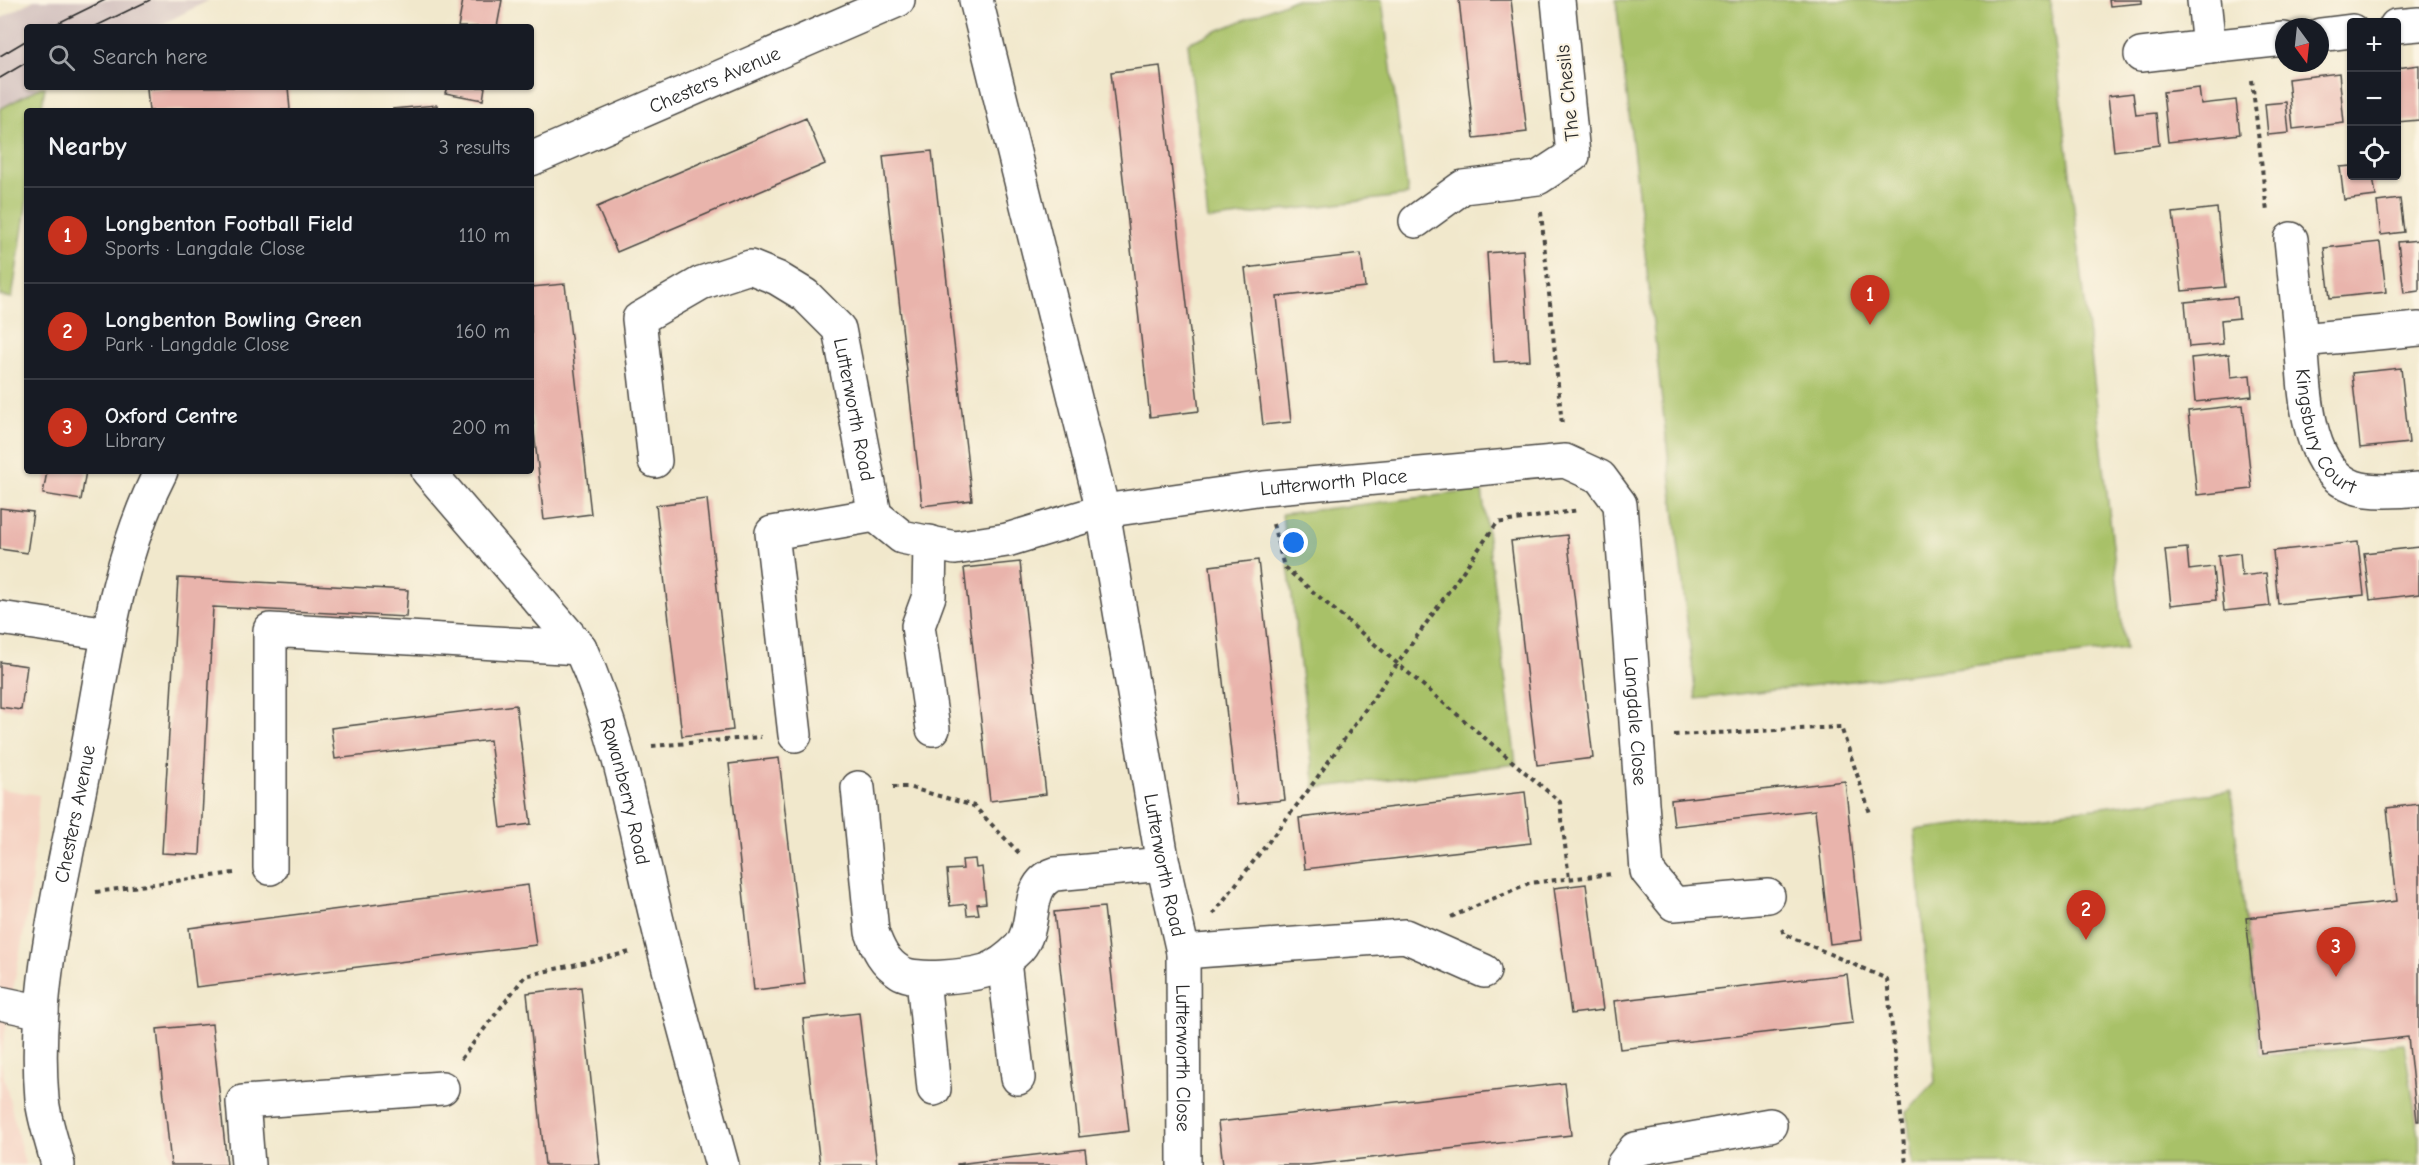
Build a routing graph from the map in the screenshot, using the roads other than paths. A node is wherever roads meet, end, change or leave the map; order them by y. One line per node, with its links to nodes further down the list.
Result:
1 (898, 0): 12 (street, Chesters Avenue)
2 (976, 0): 22 (street, Lutterworth Road)
3 (1558, 0): 13 (street, The Chesils)
4 (2204, 0): 10 (street)
5 (2419, 24): 6 (street)
6 (2401, 26)
7 (2347, 32): 8 (street)
8 (2329, 34)
9 (2275, 40): 10 (street)
10 (2209, 47): 11 (street)
11 (2141, 55)
12 (534, 158)
13 (1416, 221)
14 (2291, 239): 16 (street, Kingsbury Court)
15 (2419, 329): 16 (street, Kingsbury Court)
16 (2301, 340): 20 (street, Kingsbury Court)
17 (655, 461): 23 (street, Lutterworth Road)
18 (159, 474): 26 (street, Chesters Avenue)
19 (431, 474): 27 (street, Rowanberry Road)
20 (2419, 489)
21 (1620, 504): 22 (street, Lutterworth Place); 33 (street, Langdale Close)
22 (1102, 512): 24 (street); 31 (street, Lutterworth Road)
23 (875, 515): 24 (street); 29 (street)
24 (930, 542): 28 (street)
25 (0, 618): 26 (street)
26 (108, 634): 39 (street, Chesters Avenue)
27 (580, 648): 32 (street); 46 (street, Rowanberry Road)
28 (933, 729)
29 (795, 735)
30 (858, 788): 37 (street)
31 (1163, 864): 34 (street, Lutterworth Road); 35 (street)
32 (270, 868)
33 (1768, 896)
34 (1183, 952): 36 (street, Lutterworth Road); 47 (street, Lutterworth Close)
35 (1004, 962): 37 (street); 40 (street)
36 (1484, 971)
37 (922, 978): 42 (street)
38 (0, 1003): 39 (street)
39 (42, 1012): 44 (street, Chesters Avenue)
40 (1018, 1078)
41 (442, 1088): 45 (street)
42 (934, 1089)
43 (1770, 1125): 48 (street)
44 (58, 1165)
45 (248, 1165)
46 (722, 1165)
47 (1184, 1165)
48 (1623, 1165)

